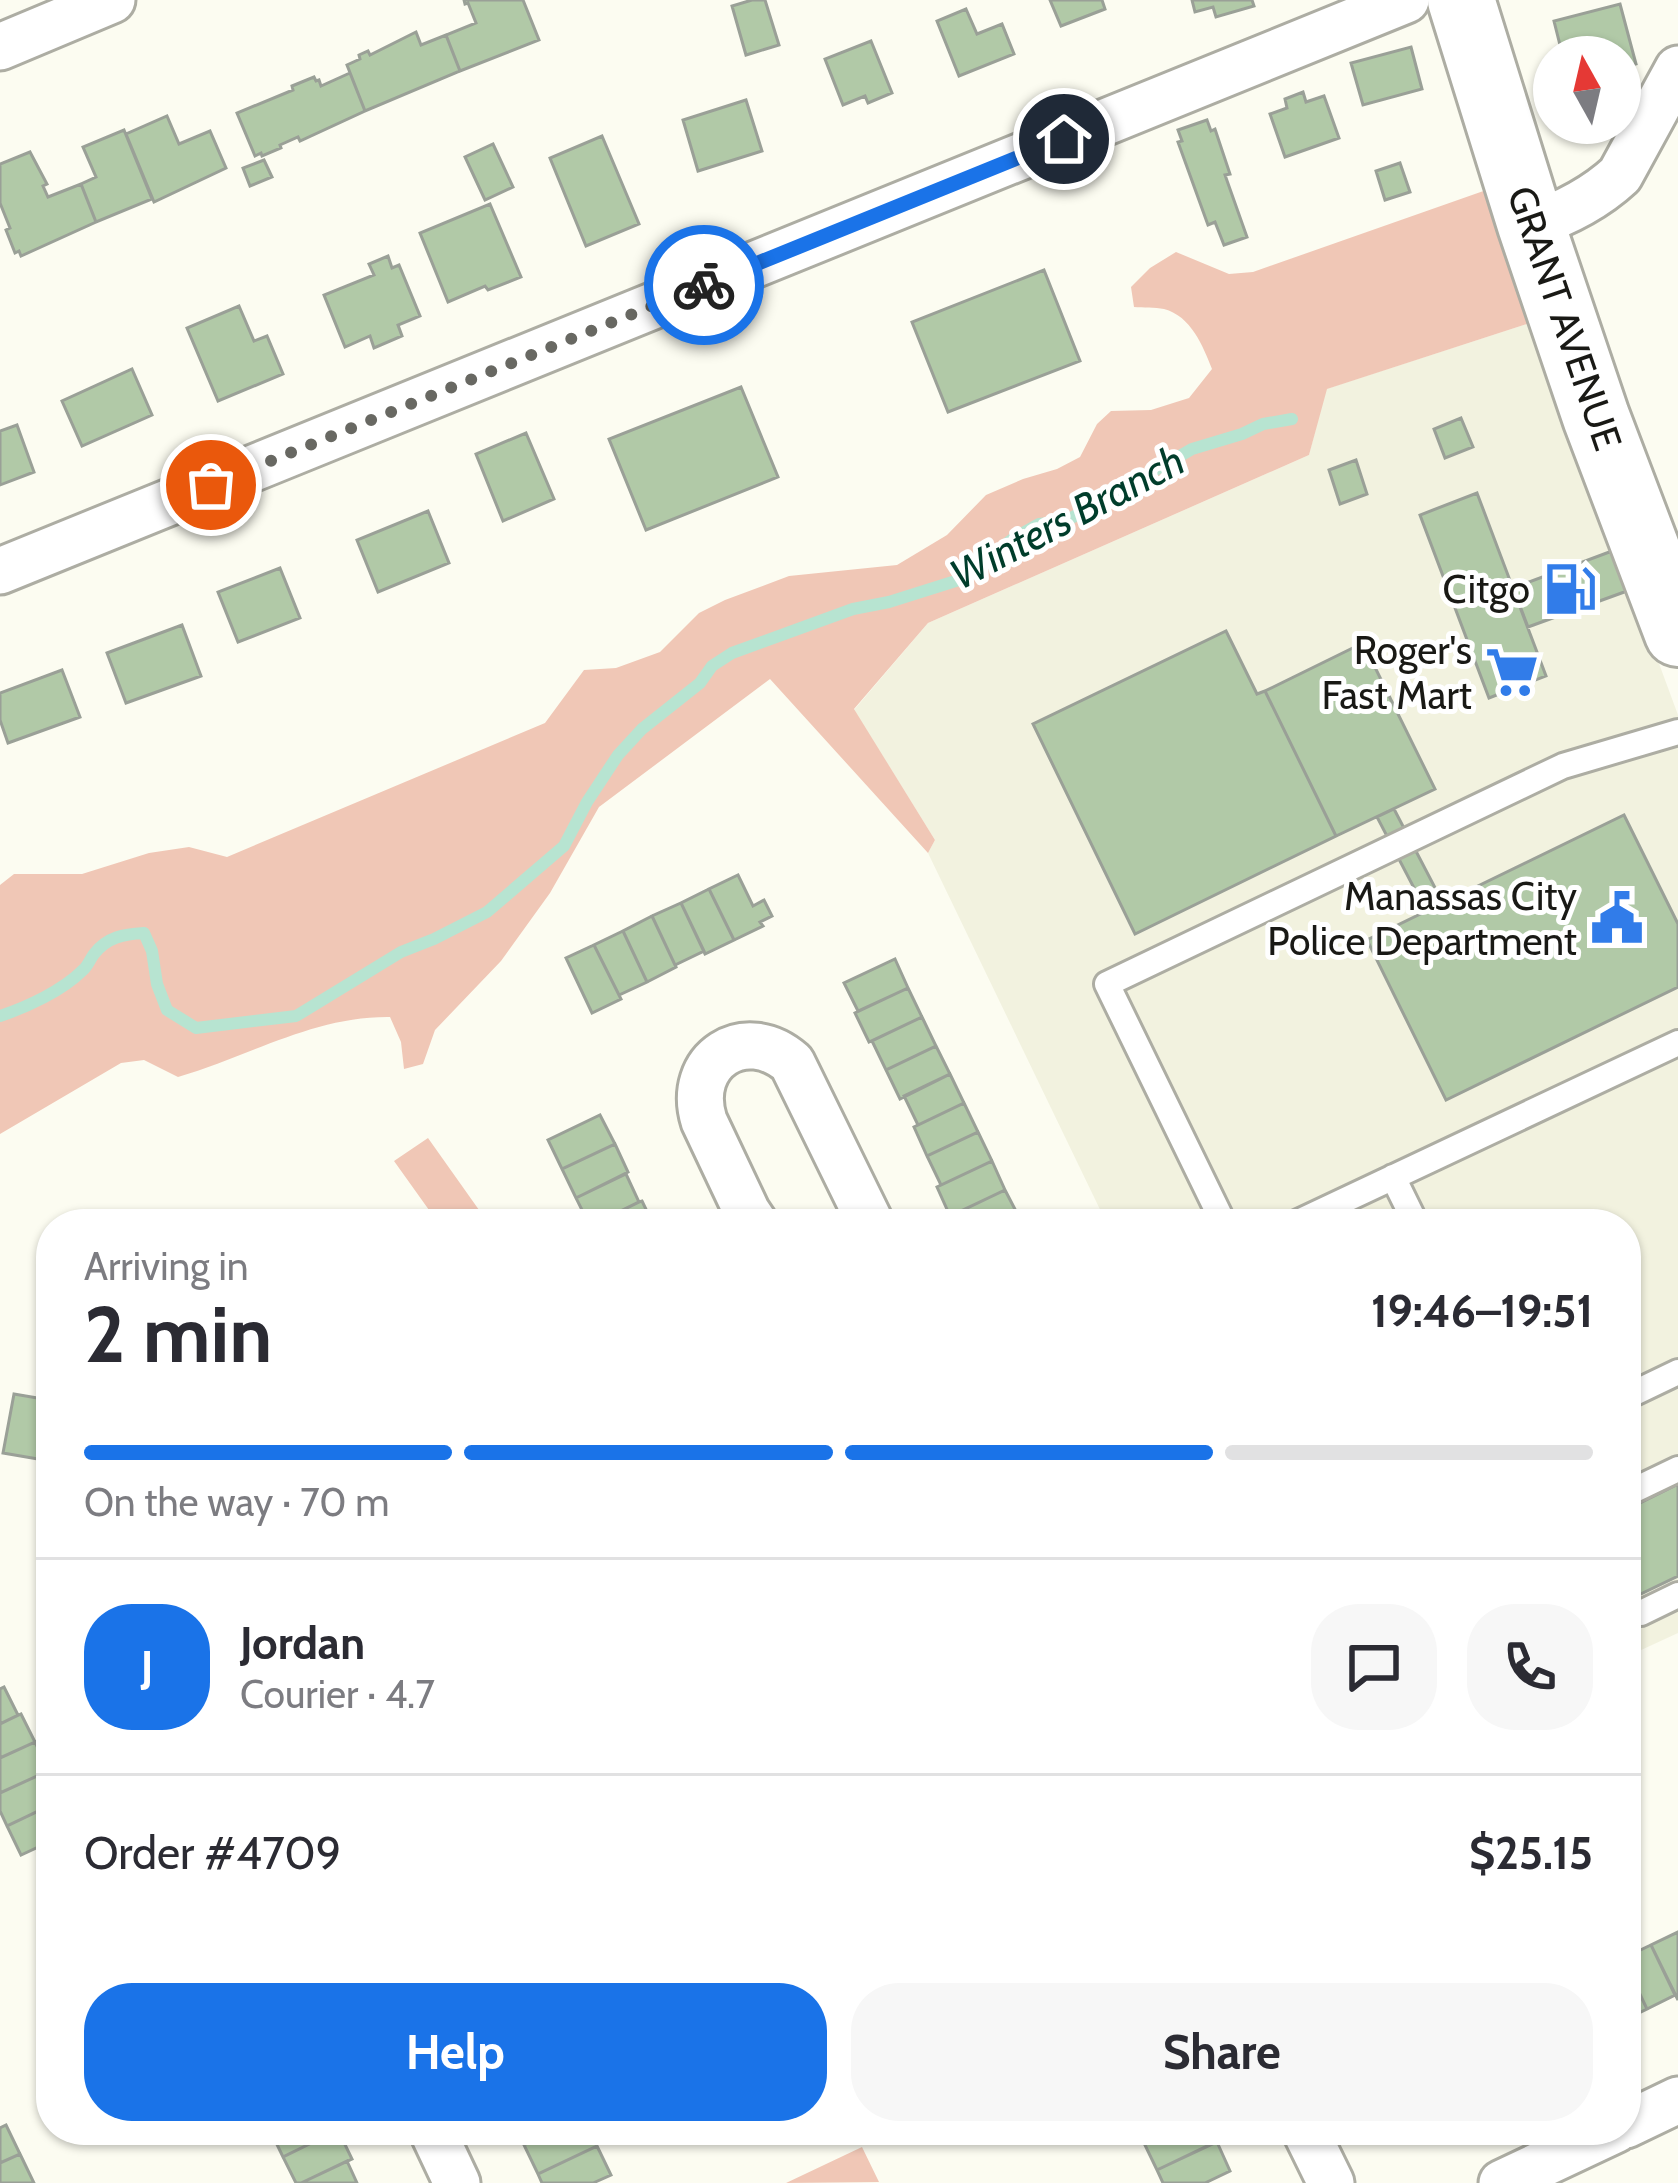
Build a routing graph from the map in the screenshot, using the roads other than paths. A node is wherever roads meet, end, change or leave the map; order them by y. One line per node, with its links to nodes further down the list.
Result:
1 (112, 0): 5 (street)
2 (1406, 0): 9 (street)
3 (1461, 0): 7 (main road, GRANT AVENUE)
4 (1500, 0): 7 (main road, GRANT AVENUE)
5 (0, 47)
6 (1678, 69): 7 (street)
7 (1547, 220): 8 (main road, GRANT AVENUE); 10 (main road, GRANT AVENUE)
8 (1678, 520)
9 (0, 571)
10 (1678, 633)
11 (1678, 732): 16 (lane)
12 (1678, 1043): 13 (lane)
13 (1393, 1177): 17 (lane); 18 (lane)
14 (745, 1209): 15 (street)
15 (864, 1209)
16 (1217, 1209)
17 (1326, 1209)
18 (1409, 1209)
19 (1678, 1372): 20 (lane)
20 (1641, 1390)
21 (1678, 1469): 22 (lane)
22 (1641, 1487)
23 (1678, 1595): 24 (lane)
24 (1641, 1613)
25 (1678, 2100): 26 (street)
26 (1641, 2118)
27 (439, 2145): 30 (street)
28 (1312, 2145): 31 (street)
29 (1583, 2145): 32 (street)
30 (457, 2183)
31 (1330, 2183)
32 (1502, 2183)

